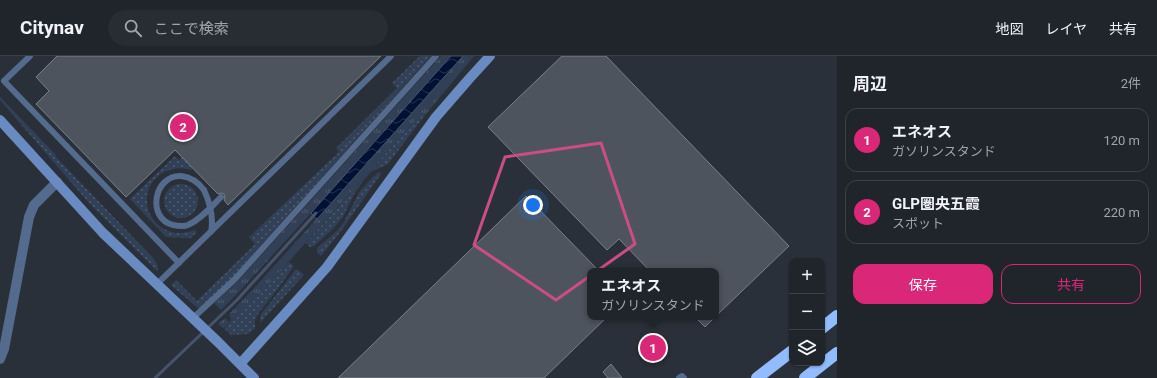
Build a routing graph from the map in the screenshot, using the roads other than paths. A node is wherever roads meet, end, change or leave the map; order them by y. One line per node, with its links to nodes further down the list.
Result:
1 (30, 56): 9 (lane)
2 (391, 56): 8 (lane)
3 (436, 56): 12 (lane)
4 (490, 56): 17 (street)
5 (0, 120): 6 (street)
6 (57, 182): 10 (street); 16 (street)
7 (221, 197): 8 (lane, bridge)
8 (210, 232): 9 (lane)
9 (179, 263): 10 (lane)
10 (156, 285): 12 (street)
11 (837, 316): 13 (highway)
12 (192, 318): 17 (street)
13 (825, 326)
14 (789, 353): 21 (highway)
15 (837, 353): 22 (highway)
16 (0, 359)
17 (240, 364): 18 (street)
18 (254, 378)
19 (679, 378): 20 (lane)
20 (684, 378)
21 (757, 378)
22 (805, 378)

